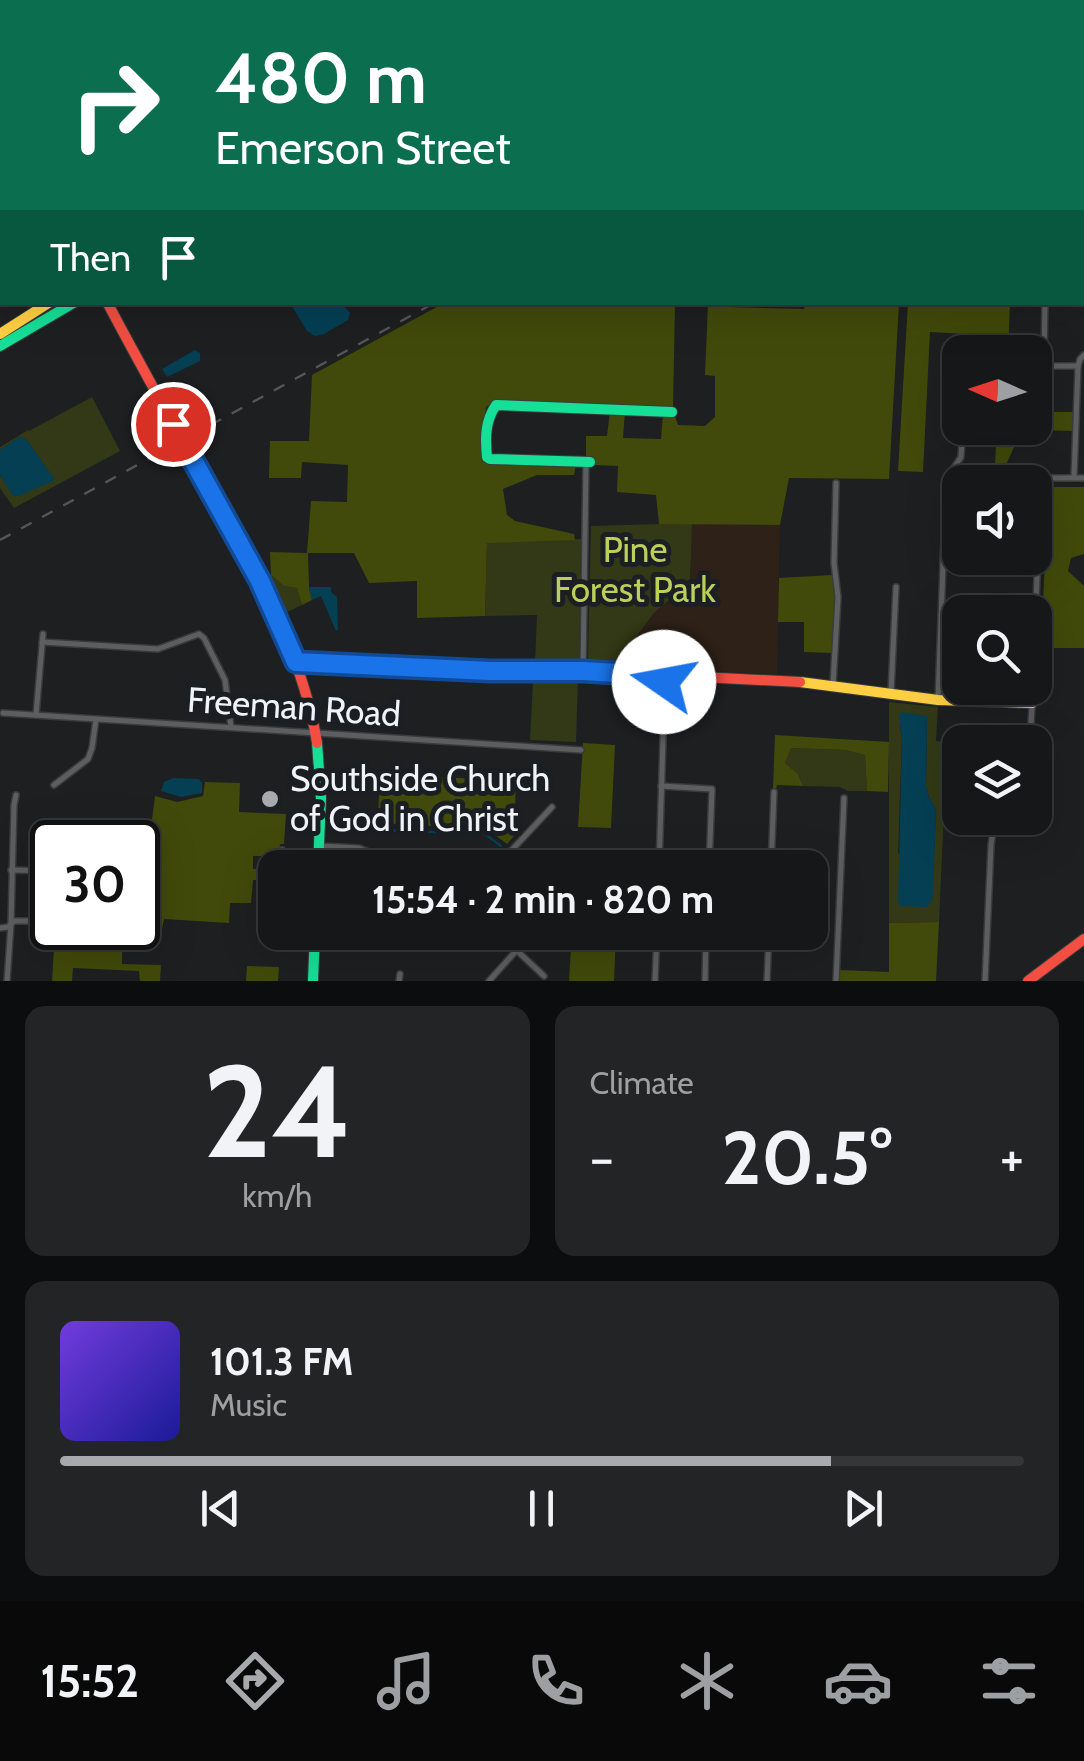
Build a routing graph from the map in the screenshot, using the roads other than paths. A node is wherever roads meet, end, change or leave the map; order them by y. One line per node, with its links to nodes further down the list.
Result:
1 (45, 305): 5 (street)
2 (70, 305): 6 (street)
3 (110, 305): 20 (street)
4 (1045, 305): 8 (street)
5 (0, 334)
6 (0, 346)
7 (1084, 356): 8 (street)
8 (1078, 366): 10 (street)
9 (672, 412): 12 (street)
10 (1080, 416): 13 (street)
11 (962, 445): 25 (street)
12 (588, 462): 21 (street)
13 (1074, 478): 14 (street); 17 (street)
14 (1084, 478)
15 (836, 483): 23 (street)
16 (896, 588): 24 (street)
17 (1036, 595)
18 (42, 634): 19 (street)
19 (42, 642): 28 (street); 30 (street)
20 (296, 662): 21 (street); 31 (street)
21 (584, 671): 22 (street)
22 (664, 676): 23 (street); 34 (street)
23 (833, 685): 24 (street)
24 (891, 692): 25 (street)
25 (938, 700): 26 (street)
26 (942, 700)
27 (4, 713): 28 (street, Freeman Road)
28 (36, 715): 29 (street, Freeman Road)
29 (96, 719): 30 (street, Freeman Road); 33 (street)
30 (231, 728): 31 (street, Freeman Road)
31 (315, 733): 32 (street, Freeman Road); 40 (street)
32 (581, 750)
33 (54, 785)
34 (661, 786): 44 (street); 45 (street)
35 (774, 792): 46 (street)
36 (16, 796): 47 (street)
37 (844, 798): 65 (street)
38 (552, 806): 43 (street)
39 (993, 835): 66 (street)
40 (320, 846): 41 (street); 42 (street)
41 (320, 850)
42 (367, 850)
43 (512, 850)
44 (659, 850)
45 (710, 850)
46 (772, 850)
47 (11, 870): 48 (street); 50 (street)
48 (30, 870)
49 (30, 921): 50 (street)
50 (11, 924): 51 (street); 59 (street)
51 (0, 928)
52 (1084, 938): 67 (street)
53 (314, 950): 60 (street)
54 (516, 950): 58 (street); 61 (street)
55 (656, 950): 62 (street)
56 (706, 950): 63 (street)
57 (768, 950): 64 (street)
58 (544, 976)
59 (7, 981)
60 (313, 981)
61 (489, 981)
62 (655, 981)
63 (705, 981)
64 (767, 981)
65 (836, 981)
66 (985, 981)
67 (1028, 981)

